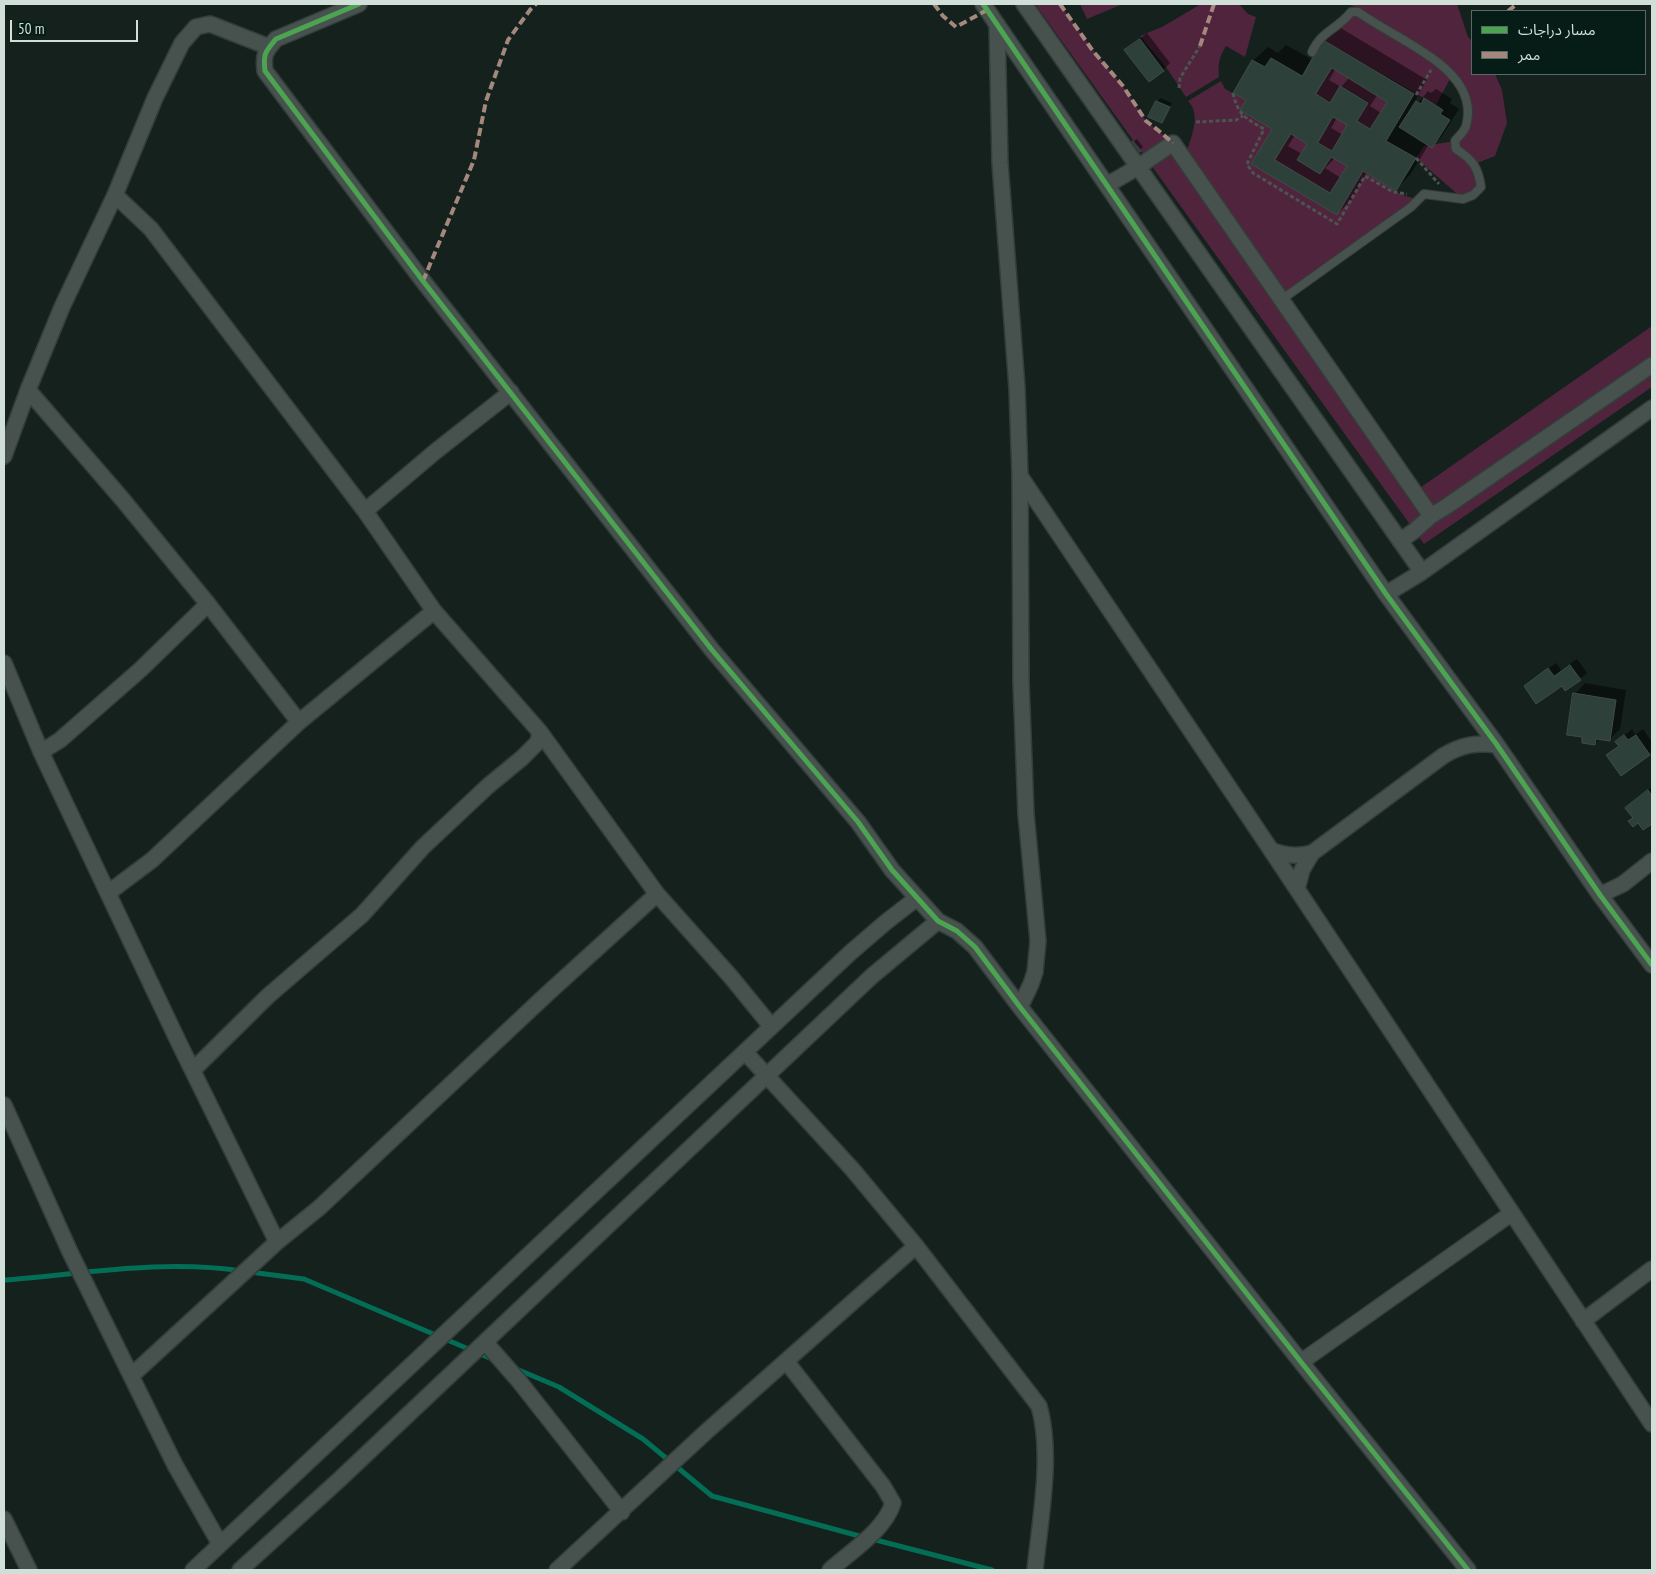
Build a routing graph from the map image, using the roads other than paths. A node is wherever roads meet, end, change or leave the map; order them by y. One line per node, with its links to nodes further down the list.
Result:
1 (359, 4): 7 (street)
2 (983, 4): 6 (street)
3 (1024, 4): 9 (street)
4 (1358, 4): 5 (lane)
5 (1350, 12): 8 (lane); 12 (lane)
6 (997, 24): 10 (street); 18 (street)
7 (269, 47): 11 (street); 15 (street)
8 (1312, 52)
9 (1138, 167): 10 (street); 12 (street); 21 (street)
10 (1107, 185): 23 (street)
11 (115, 195): 14 (street); 19 (street)
12 (1281, 300): 20 (street)
13 (1652, 364): 20 (street)
14 (28, 390): 17 (street); 24 (street)
15 (512, 392): 19 (street); 38 (street)
16 (1652, 408): 22 (street)
17 (4, 456)
18 (1020, 476): 31 (street); 41 (street)
19 (365, 511): 25 (street)
20 (1431, 516): 21 (street)
21 (1400, 541): 22 (street)
22 (1422, 572): 23 (street)
23 (1386, 594): 29 (street)
24 (208, 604): 27 (street); 30 (street)
25 (434, 611): 27 (street); 28 (street)
26 (4, 663): 30 (street)
27 (299, 722): 35 (street)
28 (540, 732): 36 (street); 44 (street)
29 (1497, 746): 32 (street); 37 (street)
30 (41, 752): 35 (street)
31 (1271, 850): 32 (street); 34 (street)
32 (1312, 853): 34 (street)
33 (1652, 861): 37 (street)
34 (1297, 889): 47 (street)
35 (108, 893): 44 (street)
36 (657, 894): 42 (street); 48 (street)
37 (1600, 895): 40 (street)
38 (917, 898): 39 (street); 42 (street)
39 (938, 921): 41 (street); 45 (street)
40 (1652, 965)
41 (1020, 1007): 54 (street)
42 (771, 1026): 43 (street)
43 (745, 1052): 45 (street); 59 (street)
44 (193, 1070): 48 (street)
45 (768, 1076): 49 (street); 52 (street)
46 (4, 1105): 55 (street)
47 (1512, 1213): 51 (street); 54 (street)
48 (277, 1242): 55 (street)
49 (916, 1246): 53 (street); 65 (street)
50 (1652, 1269): 51 (street)
51 (1583, 1320): 56 (street)
52 (485, 1342): 57 (street); 62 (street)
53 (786, 1361): 57 (street); 64 (street)
54 (1301, 1362): 66 (street)
55 (131, 1376): 59 (street)
56 (1652, 1424)
57 (622, 1512): 63 (street)
58 (4, 1519): 60 (street)
59 (220, 1544): 61 (street)
60 (29, 1570)
61 (193, 1570)
62 (240, 1570)
63 (557, 1570)
64 (830, 1570)
65 (1035, 1570)
66 (1468, 1570)

